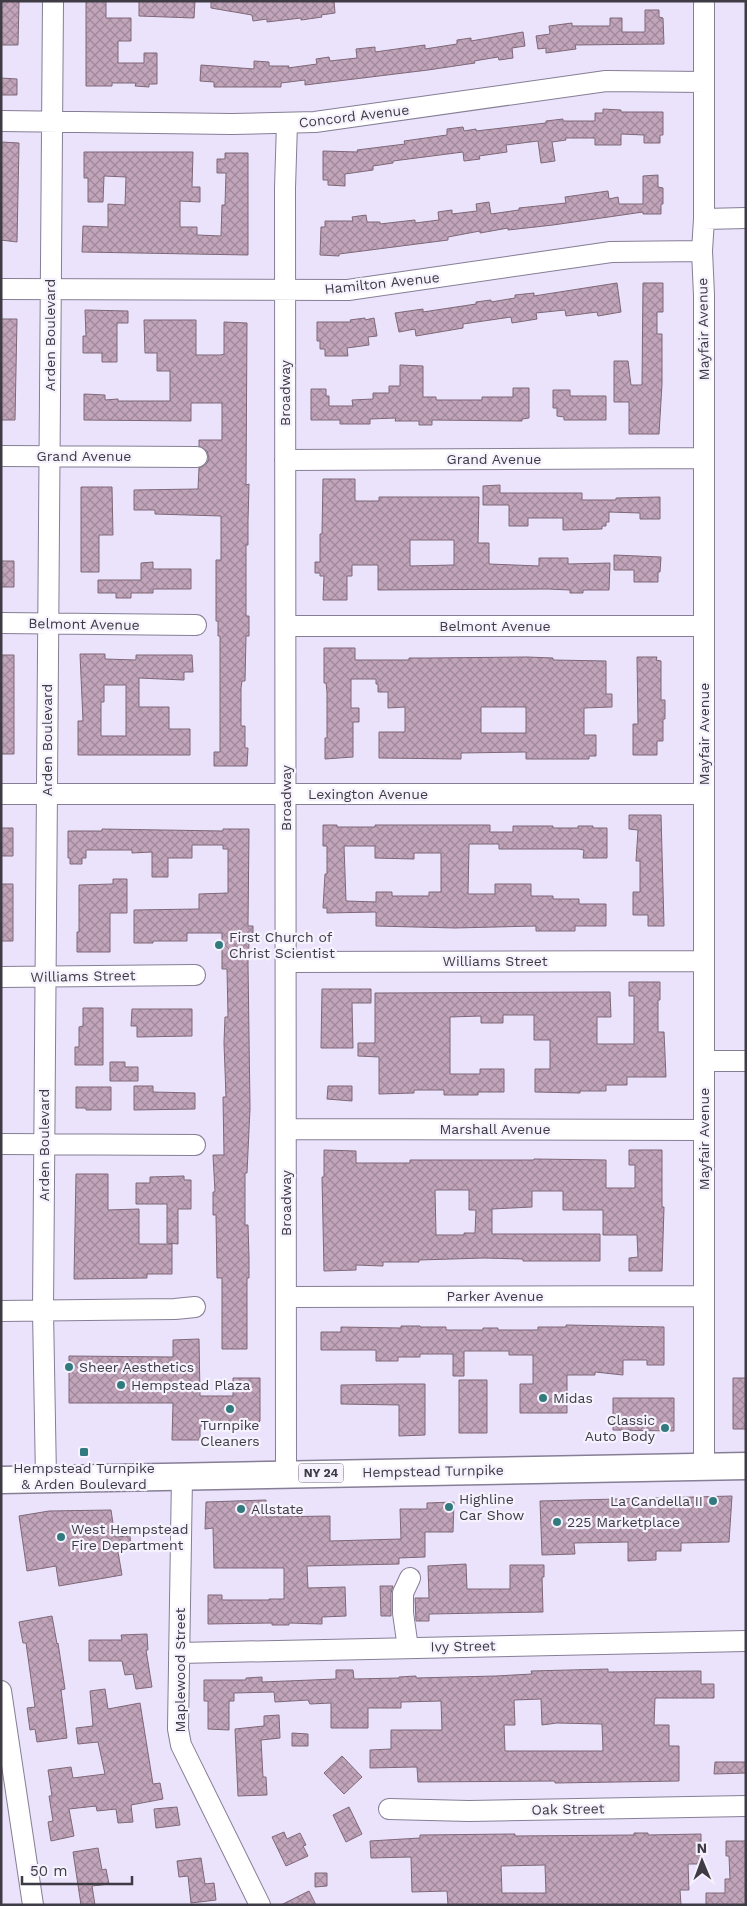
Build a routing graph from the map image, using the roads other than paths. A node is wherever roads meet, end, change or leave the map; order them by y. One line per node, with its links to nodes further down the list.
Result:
1 (53, 1): 5 (street, Arden Boulevard)
2 (704, 1): 3 (street, Mayfair Avenue)
3 (704, 82): 6 (street, Concord Avenue); 8 (street, Mayfair Avenue)
4 (1, 121): 5 (street, Concord Avenue)
5 (52, 122): 6 (street, Concord Avenue); 11 (street, Arden Boulevard)
6 (287, 123): 12 (street, Broadway)
7 (746, 218): 8 (street)
8 (704, 219): 9 (street, Mayfair Avenue)
9 (702, 251): 12 (street, Hamilton Avenue); 16 (street, Mayfair Avenue)
10 (1, 289): 11 (street, Hamilton Avenue)
11 (51, 289): 12 (street, Hamilton Avenue); 14 (street, Arden Boulevard)
12 (284, 290): 17 (street, Broadway)
13 (1, 456): 14 (street, Grand Avenue)
14 (50, 456): 15 (street, Grand Avenue); 19 (street, Arden Boulevard)
15 (197, 457)
16 (704, 458): 17 (street, Grand Avenue); 22 (street, Mayfair Avenue)
17 (285, 460): 21 (street, Broadway)
18 (1, 623): 19 (street, Belmont Avenue)
19 (48, 624): 20 (street, Belmont Avenue); 24 (street, Arden Boulevard)
20 (196, 625)
21 (286, 626): 22 (street, Belmont Avenue); 25 (street, Broadway)
22 (703, 626): 26 (street, Mayfair Avenue)
23 (1, 794): 24 (street, Lexington Avenue)
24 (47, 794): 25 (street, Lexington Avenue); 31 (street, Arden Boulevard)
25 (286, 794): 26 (street, Lexington Avenue); 28 (street, Broadway)
26 (704, 794): 27 (street, Mayfair Avenue)
27 (704, 960): 28 (street, Williams Street); 32 (street, Mayfair Avenue)
28 (286, 962): 34 (street, Broadway)
29 (196, 975): 31 (street, Williams Street)
30 (1, 977): 31 (street, Williams Street)
31 (45, 977): 37 (street, Arden Boulevard)
32 (704, 1061): 33 (street); 35 (street, Mayfair Avenue)
33 (746, 1061)
34 (286, 1129): 35 (street, Marshall Avenue); 39 (street, Broadway)
35 (704, 1130): 40 (street, Mayfair Avenue)
36 (1, 1144): 37 (street)
37 (44, 1144): 38 (street); 42 (street, Arden Boulevard)
38 (195, 1146)
39 (286, 1296): 40 (street, Parker Avenue); 46 (street, Broadway)
40 (704, 1296): 44 (street, Mayfair Avenue)
41 (195, 1307): 42 (street)
42 (43, 1310): 43 (street); 48 (street, Arden Boulevard)
43 (1, 1311)
44 (704, 1466): 45 (main road, Hempstead Turnpike / NY 24); 46 (main road, Hempstead Turnpike / NY 24)
45 (746, 1466)
46 (286, 1474): 47 (main road, Hempstead Turnpike / NY 24)
47 (182, 1476): 48 (main road, Hempstead Turnpike / NY 24); 53 (street, Maplewood Street)
48 (46, 1478): 49 (main road, Hempstead Turnpike / NY 24)
49 (1, 1480)
50 (410, 1578): 52 (street)
51 (746, 1642): 52 (street, Ivy Street)
52 (408, 1648): 53 (street, Ivy Street)
53 (180, 1653): 58 (street, Maplewood Street)
54 (1, 1691): 57 (street)
55 (746, 1806): 56 (street, Oak Street)
56 (389, 1810)
57 (34, 1905)
58 (260, 1905)

